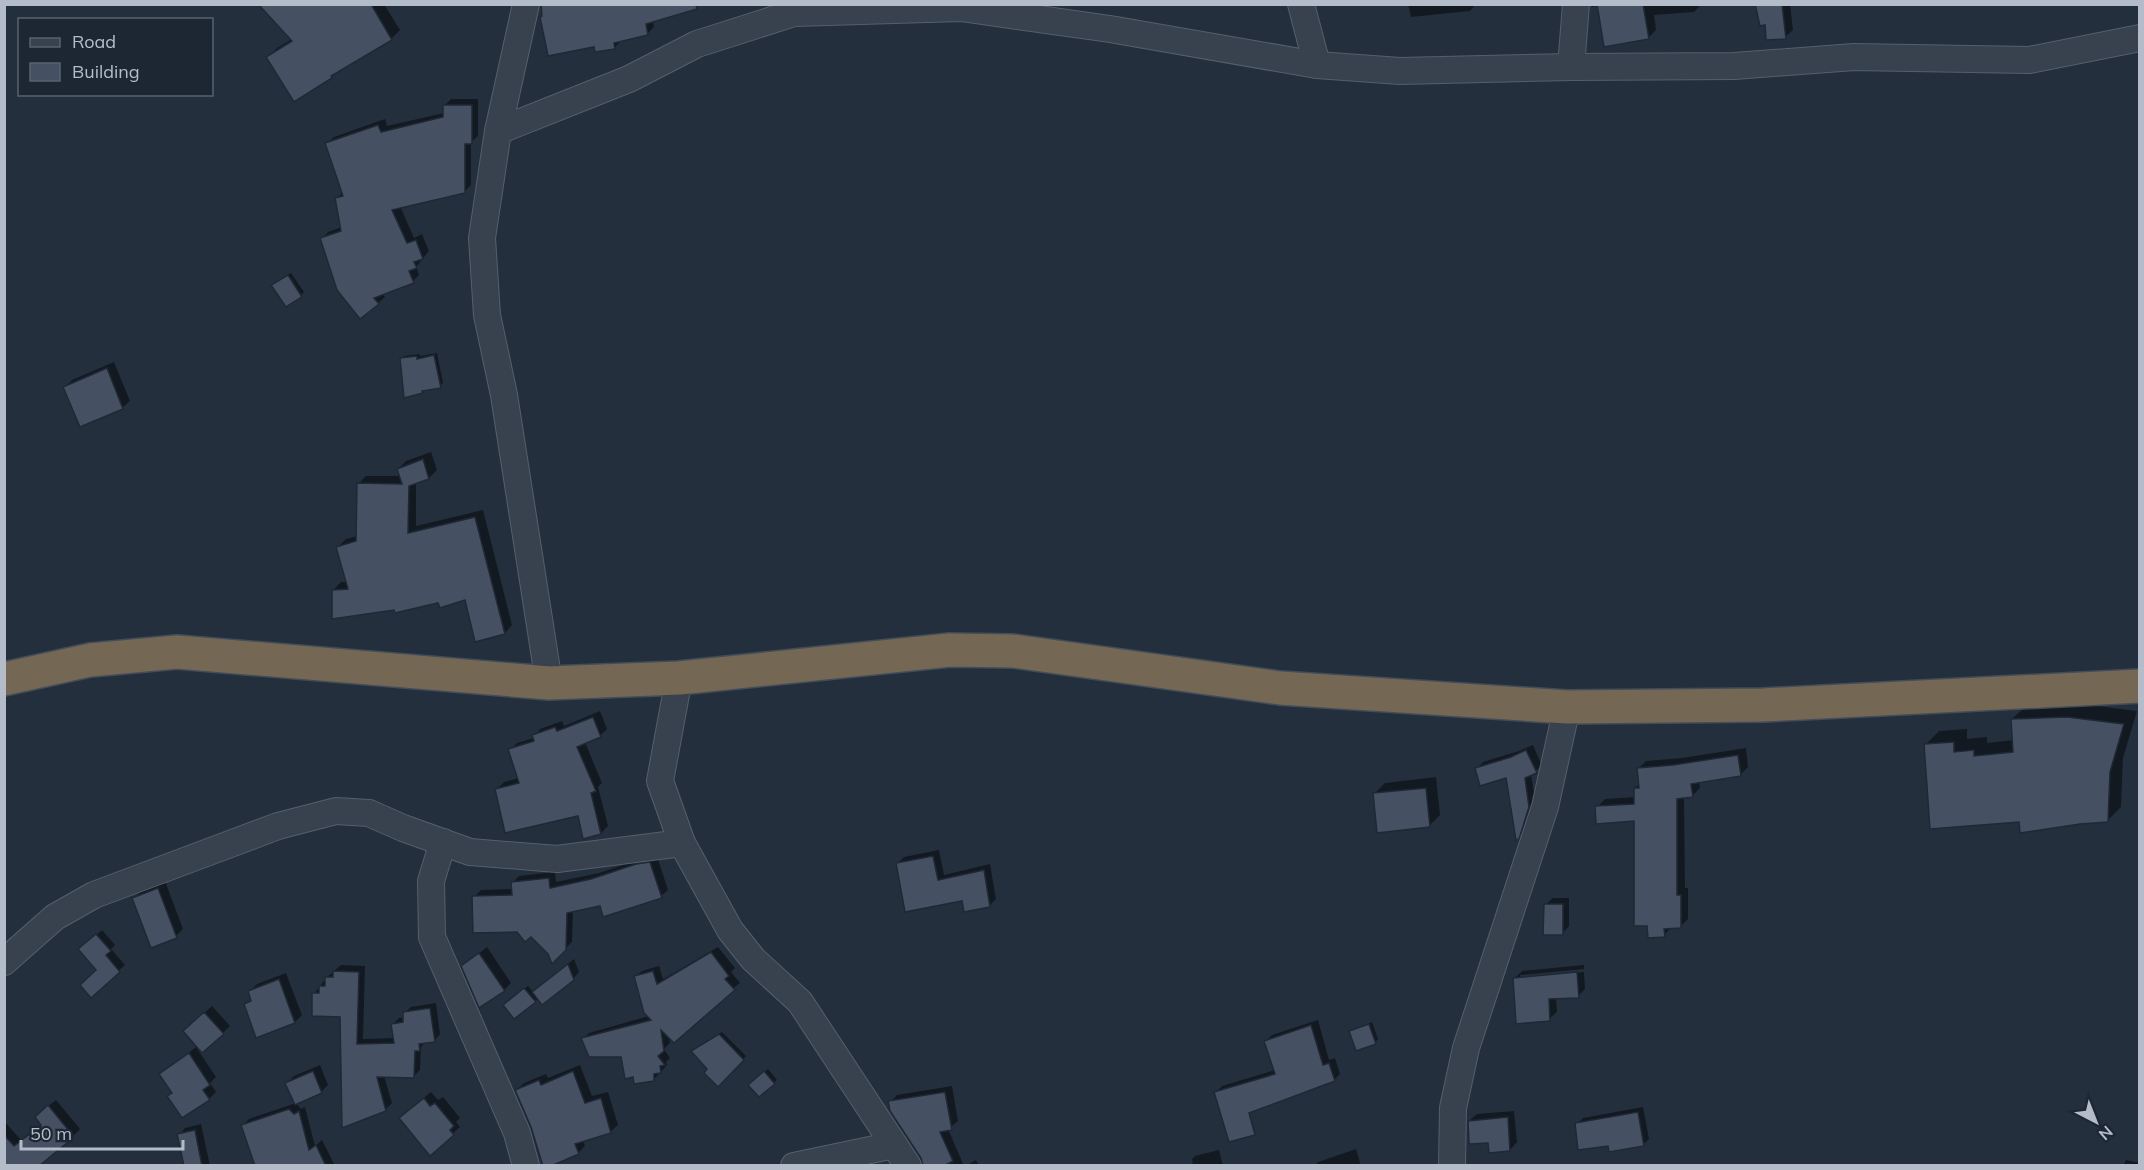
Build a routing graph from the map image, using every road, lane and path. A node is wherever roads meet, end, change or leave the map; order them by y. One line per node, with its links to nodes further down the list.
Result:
1 (526, 4): 7 (street)
2 (1301, 4): 5 (street)
3 (1576, 4): 6 (street)
4 (2139, 38): 6 (street)
5 (1317, 65): 6 (street); 7 (street)
6 (1571, 67)
7 (498, 131): 10 (street)
8 (679, 678): 10 (highway); 12 (highway); 14 (street)
9 (4, 679): 10 (highway)
10 (549, 683)
11 (2139, 686): 12 (highway)
12 (1567, 707): 19 (street)
13 (443, 842): 14 (street); 15 (street); 17 (street)
14 (682, 843): 16 (street)
15 (4, 962)
16 (901, 1155): 18 (street)
17 (522, 1164)
18 (794, 1166)
19 (1452, 1166)

